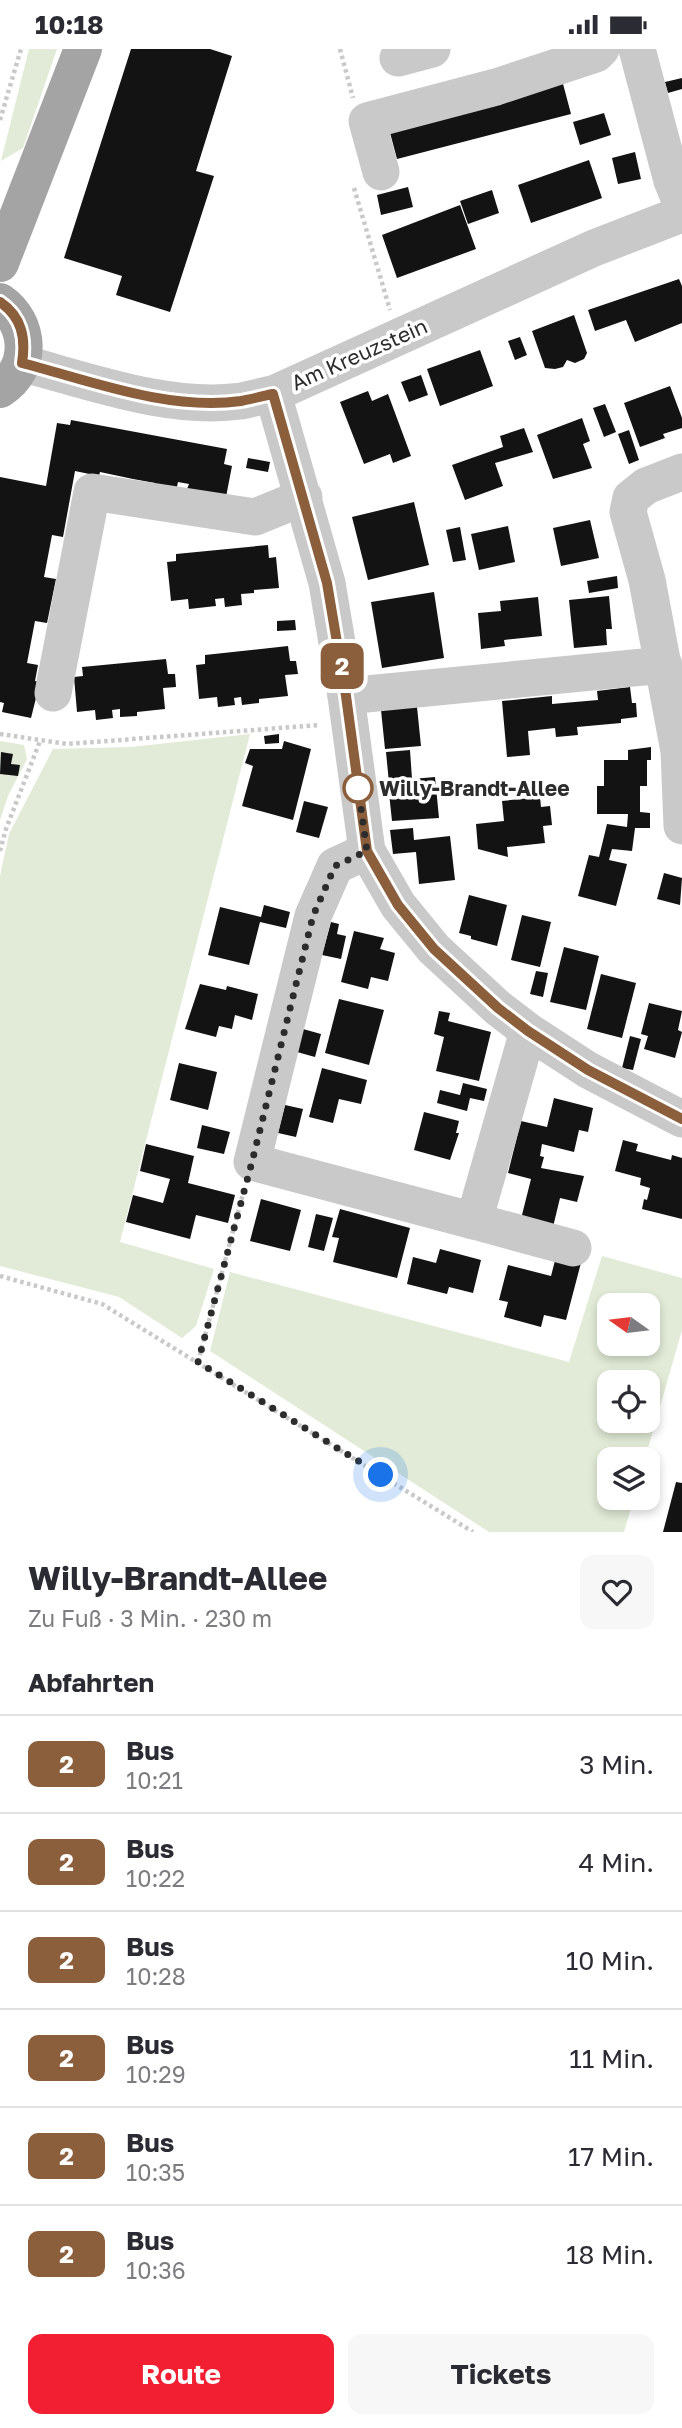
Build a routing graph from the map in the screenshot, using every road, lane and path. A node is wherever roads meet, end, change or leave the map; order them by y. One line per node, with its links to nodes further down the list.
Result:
1 (21, 49): 8 (path)
2 (83, 49): 11 (main road)
3 (340, 49): 7 (path)
4 (601, 49): 9 (street)
5 (637, 49): 6 (street)
6 (667, 104): 10 (street)
7 (355, 105)
8 (0, 120)
9 (367, 178): 13 (path)
10 (679, 194): 13 (street, Am Kreuzstein)
11 (0, 263)
12 (0, 302): 14 (main road)
13 (398, 337): 15 (street, Am Kreuzstein)
14 (11, 376): 15 (street, Am Kreuzstein)
15 (273, 394): 17 (street)
16 (682, 472): 18 (street)
17 (304, 497): 19 (street); 20 (street)
18 (664, 665): 20 (street); 23 (street)
19 (53, 692)
20 (348, 709): 22 (path); 25 (street)
21 (0, 734): 22 (path)
22 (40, 741): 24 (path)
23 (682, 826)
24 (0, 851)
25 (367, 851): 26 (street); 28 (street)
26 (528, 1031): 27 (street); 29 (street)
27 (682, 1119)
28 (252, 1162): 29 (street); 32 (path)
29 (474, 1221): 30 (street)
30 (573, 1248)
31 (0, 1276): 32 (path)
32 (198, 1362): 33 (path)
33 (473, 1532)

